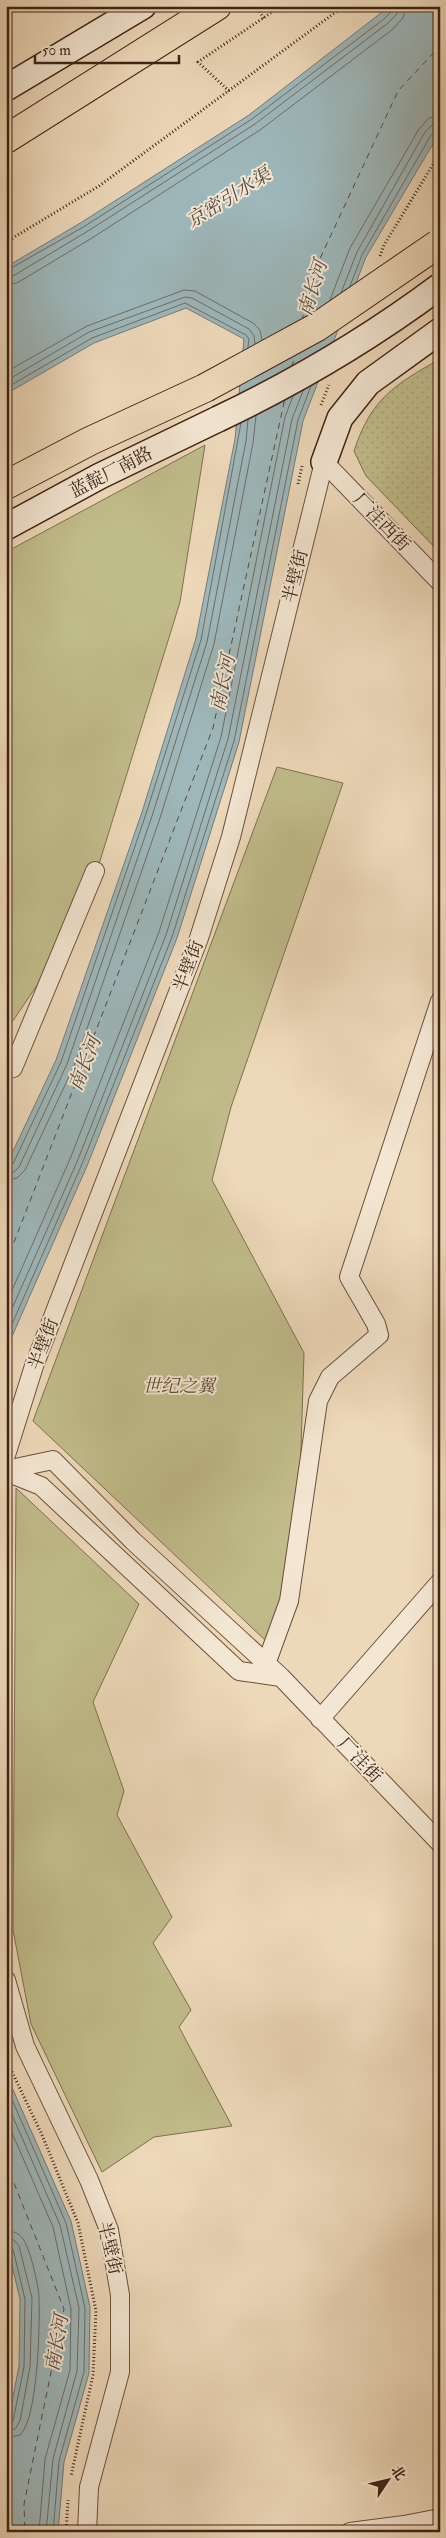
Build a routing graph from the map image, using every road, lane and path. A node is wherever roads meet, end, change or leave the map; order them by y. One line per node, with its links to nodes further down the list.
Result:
1 (143, 6): 7 (street)
2 (217, 6): 9 (highway)
3 (256, 6): 6 (path)
4 (281, 6): 6 (path)
5 (344, 6): 8 (path)
6 (264, 18): 8 (path)
7 (6, 88)
8 (229, 91): 13 (path)
9 (37, 120): 10 (highway); 11 (highway)
10 (6, 131)
11 (6, 139)
12 (440, 153): 15 (path)
13 (6, 242)
14 (439, 243): 21 (highway, 蓝靛厂南路, bridge)
15 (377, 263)
16 (440, 286): 23 (street, 蓝靛厂南路, bridge)
17 (440, 331): 20 (street)
18 (331, 380): 19 (path)
19 (320, 407)
20 (313, 462): 22 (path); 24 (street, 厂洼西街); 28 (street, 半壁街)
21 (6, 485)
22 (296, 492)
23 (6, 527)
24 (440, 582)
25 (95, 871): 27 (street)
26 (440, 1001): 31 (street)
27 (6, 1070)
28 (6, 1455)
29 (6, 1471): 31 (street, 厂洼街); 32 (street)
30 (440, 1582): 33 (street)
31 (266, 1664): 32 (street, 厂洼街)
32 (281, 1678): 33 (street, 厂洼街)
33 (320, 1719): 34 (street, 厂洼街)
34 (440, 1843)
35 (6, 1980): 41 (street, 半壁街)
36 (6, 2059): 37 (path)
37 (70, 2484)
38 (69, 2493): 40 (path)
39 (440, 2518): 42 (street)
40 (66, 2532)
41 (87, 2532)
42 (350, 2532)

